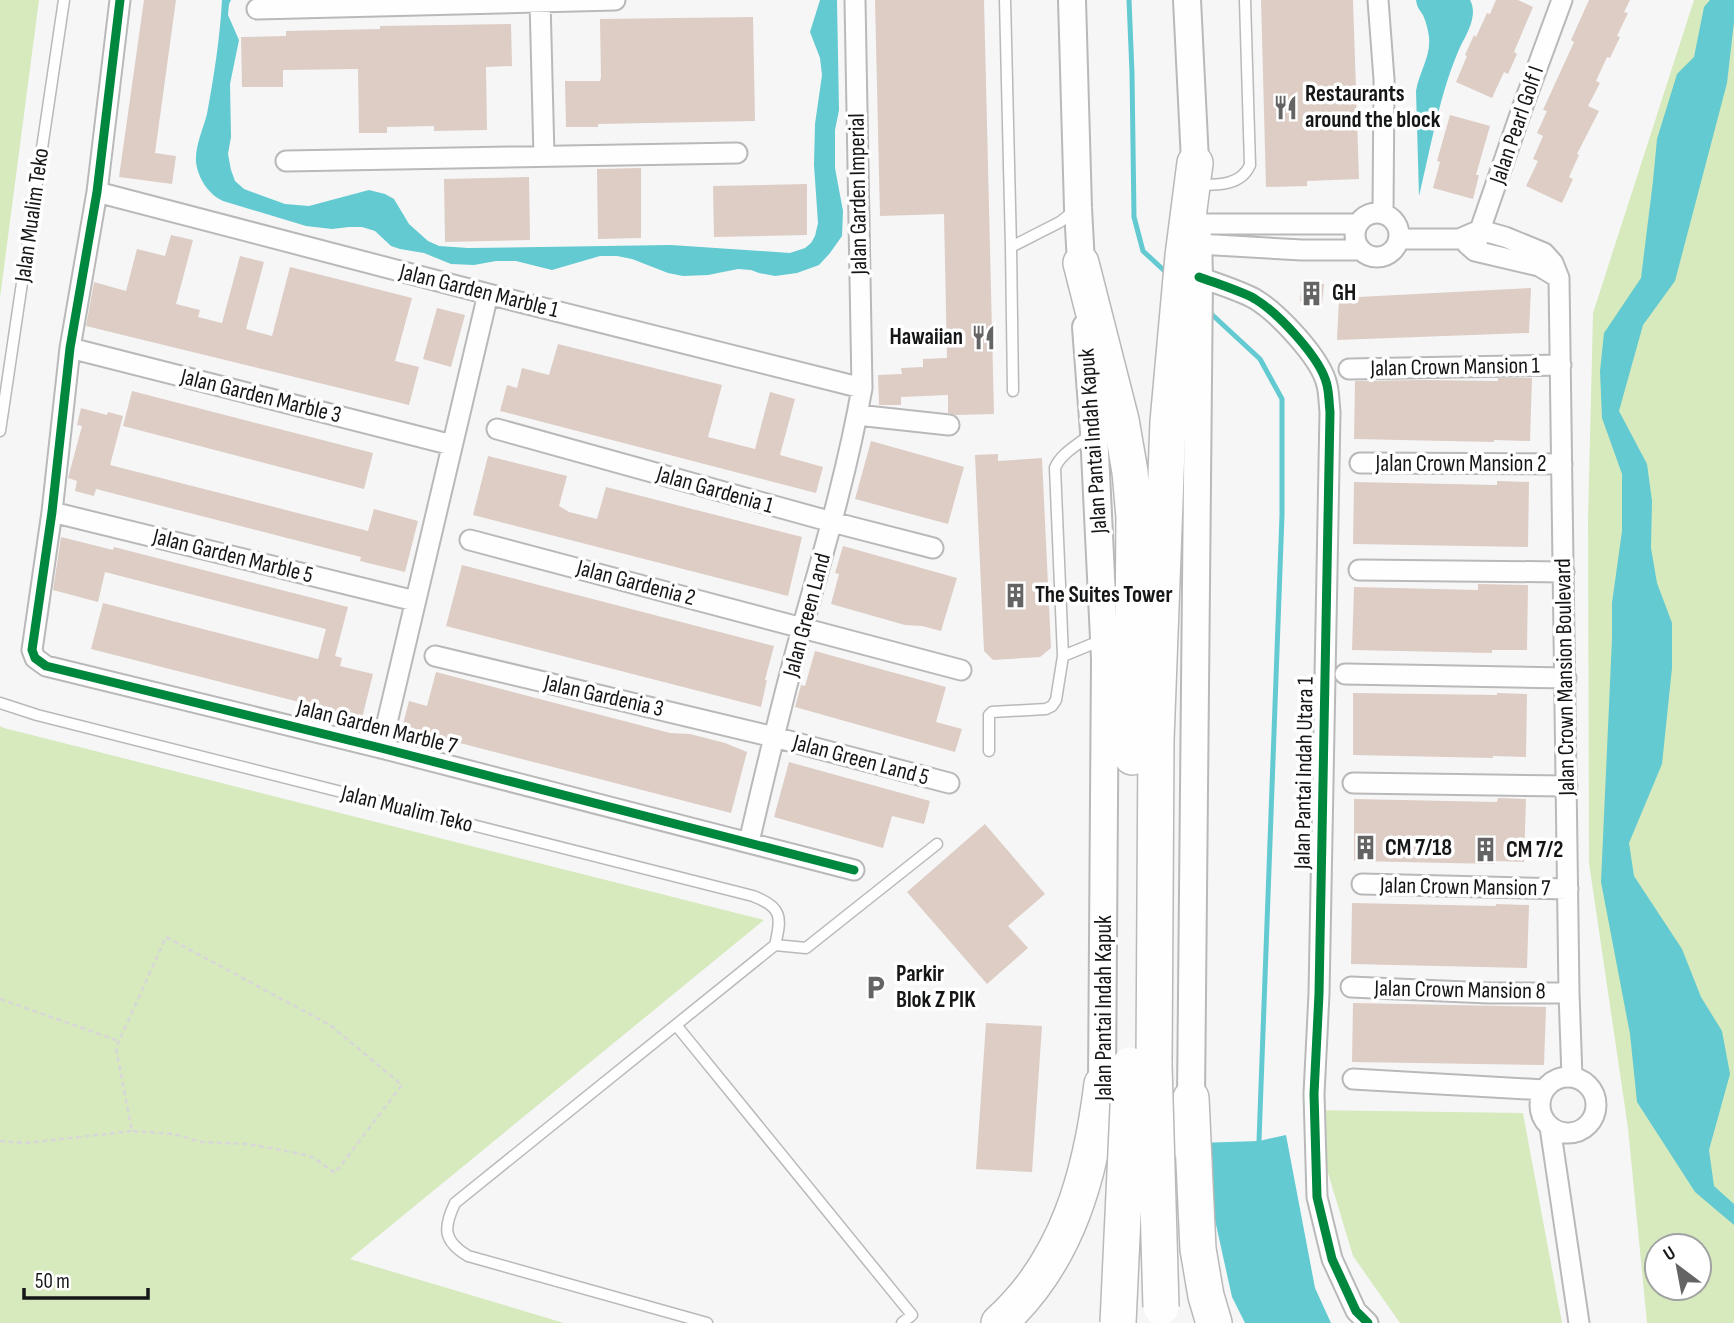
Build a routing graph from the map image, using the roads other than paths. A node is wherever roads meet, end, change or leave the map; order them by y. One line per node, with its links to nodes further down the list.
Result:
1 (64, 0): 38 (lane, Jalan Mualim Teko)
2 (120, 0): 17 (street, Jalan Garden Marble 7)
3 (615, 0): 11 (street)
4 (855, 0): 33 (street, Jalan Garden Imperial)
5 (1005, 0): 24 (lane)
6 (1072, 0): 18 (main road, Jalan Pantai Indah Kapuk)
7 (1187, 0): 16 (main road)
8 (1245, 0): 16 (lane)
9 (1378, 0): 19 (street)
10 (1562, 0): 21 (street, Jalan Pearl Golf I)
11 (540, 1): 12 (street); 14 (street)
12 (257, 9)
13 (737, 153): 14 (street)
14 (544, 156): 15 (street)
15 (286, 161)
16 (1204, 178): 27 (highway)
17 (97, 192): 29 (street, Jalan Garden Marble 1); 30 (street, Jalan Garden Marble 7)
18 (1078, 208): 24 (lane); 26 (main road, Jalan Pantai Indah Kapuk)
19 (1383, 214): 20 (street); 22 (street)
20 (1358, 224): 25 (street); 27 (street)
21 (1480, 230): 23 (street, Jalan Pearl Golf I); 28 (street)
22 (1399, 239): 23 (street); 25 (street)
23 (1467, 244): 28 (street)
24 (1011, 247): 34 (lane)
25 (1361, 250): 27 (street)
26 (1081, 263): 39 (main road, Jalan Pantai Indah Kapuk); 73 (highway)
27 (1192, 264): 73 (highway); 78 (main road, Jalan Pantai Indah Kapuk); 86 (street, Jalan Pantai Indah Utara 1)
28 (1559, 278): 31 (street, Jalan Crown Mansion Boulevard)
29 (488, 294): 33 (street, Jalan Garden Marble 1); 40 (street)
30 (70, 348): 40 (street, Jalan Garden Marble 3); 43 (street, Jalan Garden Marble 7)
31 (1561, 365): 32 (street, Jalan Crown Mansion 1); 42 (street, Jalan Crown Mansion Boulevard)
32 (1349, 369)
33 (862, 388): 35 (street, Jalan Green Land)
34 (1013, 391)
35 (857, 415): 36 (street); 44 (street, Jalan Green Land)
36 (949, 425)
37 (497, 429): 44 (street, Jalan Gardenia 1)
38 (0, 430)
39 (1094, 432): 51 (main road, Jalan Pantai Indah Kapuk); 53 (lane)
40 (452, 445): 49 (street)
41 (1360, 463): 42 (street, Jalan Crown Mansion 2)
42 (1562, 464): 48 (street, Jalan Crown Mansion Boulevard)
43 (52, 512): 49 (street, Jalan Garden Marble 5); 59 (street, Jalan Garden Marble 7)
44 (832, 522): 46 (street, Jalan Gardenia 1); 50 (street, Jalan Green Land)
45 (470, 540): 50 (street, Jalan Gardenia 2)
46 (933, 548)
47 (1359, 570): 48 (street)
48 (1564, 572): 56 (street, Jalan Crown Mansion Boulevard)
49 (415, 601): 59 (street)
50 (802, 627): 54 (street, Jalan Gardenia 2); 58 (street, Jalan Green Land)
51 (1104, 639): 53 (lane); 76 (main road, Jalan Pantai Indah Kapuk)
52 (435, 656): 58 (street, Jalan Gardenia 3)
53 (1063, 656): 60 (lane)
54 (961, 670)
55 (1345, 674): 56 (street)
56 (1566, 678): 63 (street, Jalan Crown Mansion Boulevard)
57 (0, 703): 69 (lane, Jalan Mualim Teko)
58 (774, 737): 61 (street, Jalan Green Land 5); 64 (street, Jalan Green Land)
59 (382, 748): 64 (street, Jalan Garden Marble 7)
60 (989, 751)
61 (949, 783)
62 (1353, 783): 63 (street)
63 (1567, 786): 68 (street, Jalan Crown Mansion Boulevard)
64 (749, 842): 66 (street, Jalan Garden Marble 7)
65 (937, 844): 69 (lane)
66 (854, 870)
67 (1362, 884): 68 (street, Jalan Crown Mansion 7)
68 (1568, 889): 71 (street, Jalan Crown Mansion Boulevard)
69 (775, 945): 72 (lane)
70 (1351, 988): 71 (street, Jalan Crown Mansion 8)
71 (1569, 993): 74 (street, Jalan Crown Mansion Boulevard)
72 (676, 1025): 82 (lane); 83 (lane)
73 (1142, 1065): 80 (highway, bridge); 81 (highway, bridge)
74 (1572, 1077): 77 (street); 79 (street)
75 (1353, 1079): 77 (street)
76 (1101, 1084): 78 (main road, Jalan Pantai Indah Kapuk); 84 (highway)
77 (1544, 1090): 79 (street)
78 (1191, 1098): 85 (highway)
79 (1550, 1127): 87 (street)
80 (1117, 1318)
81 (1162, 1318)
82 (707, 1323)
83 (902, 1323)
84 (999, 1323)
85 (1214, 1323)
86 (1368, 1323)
87 (1579, 1323)

